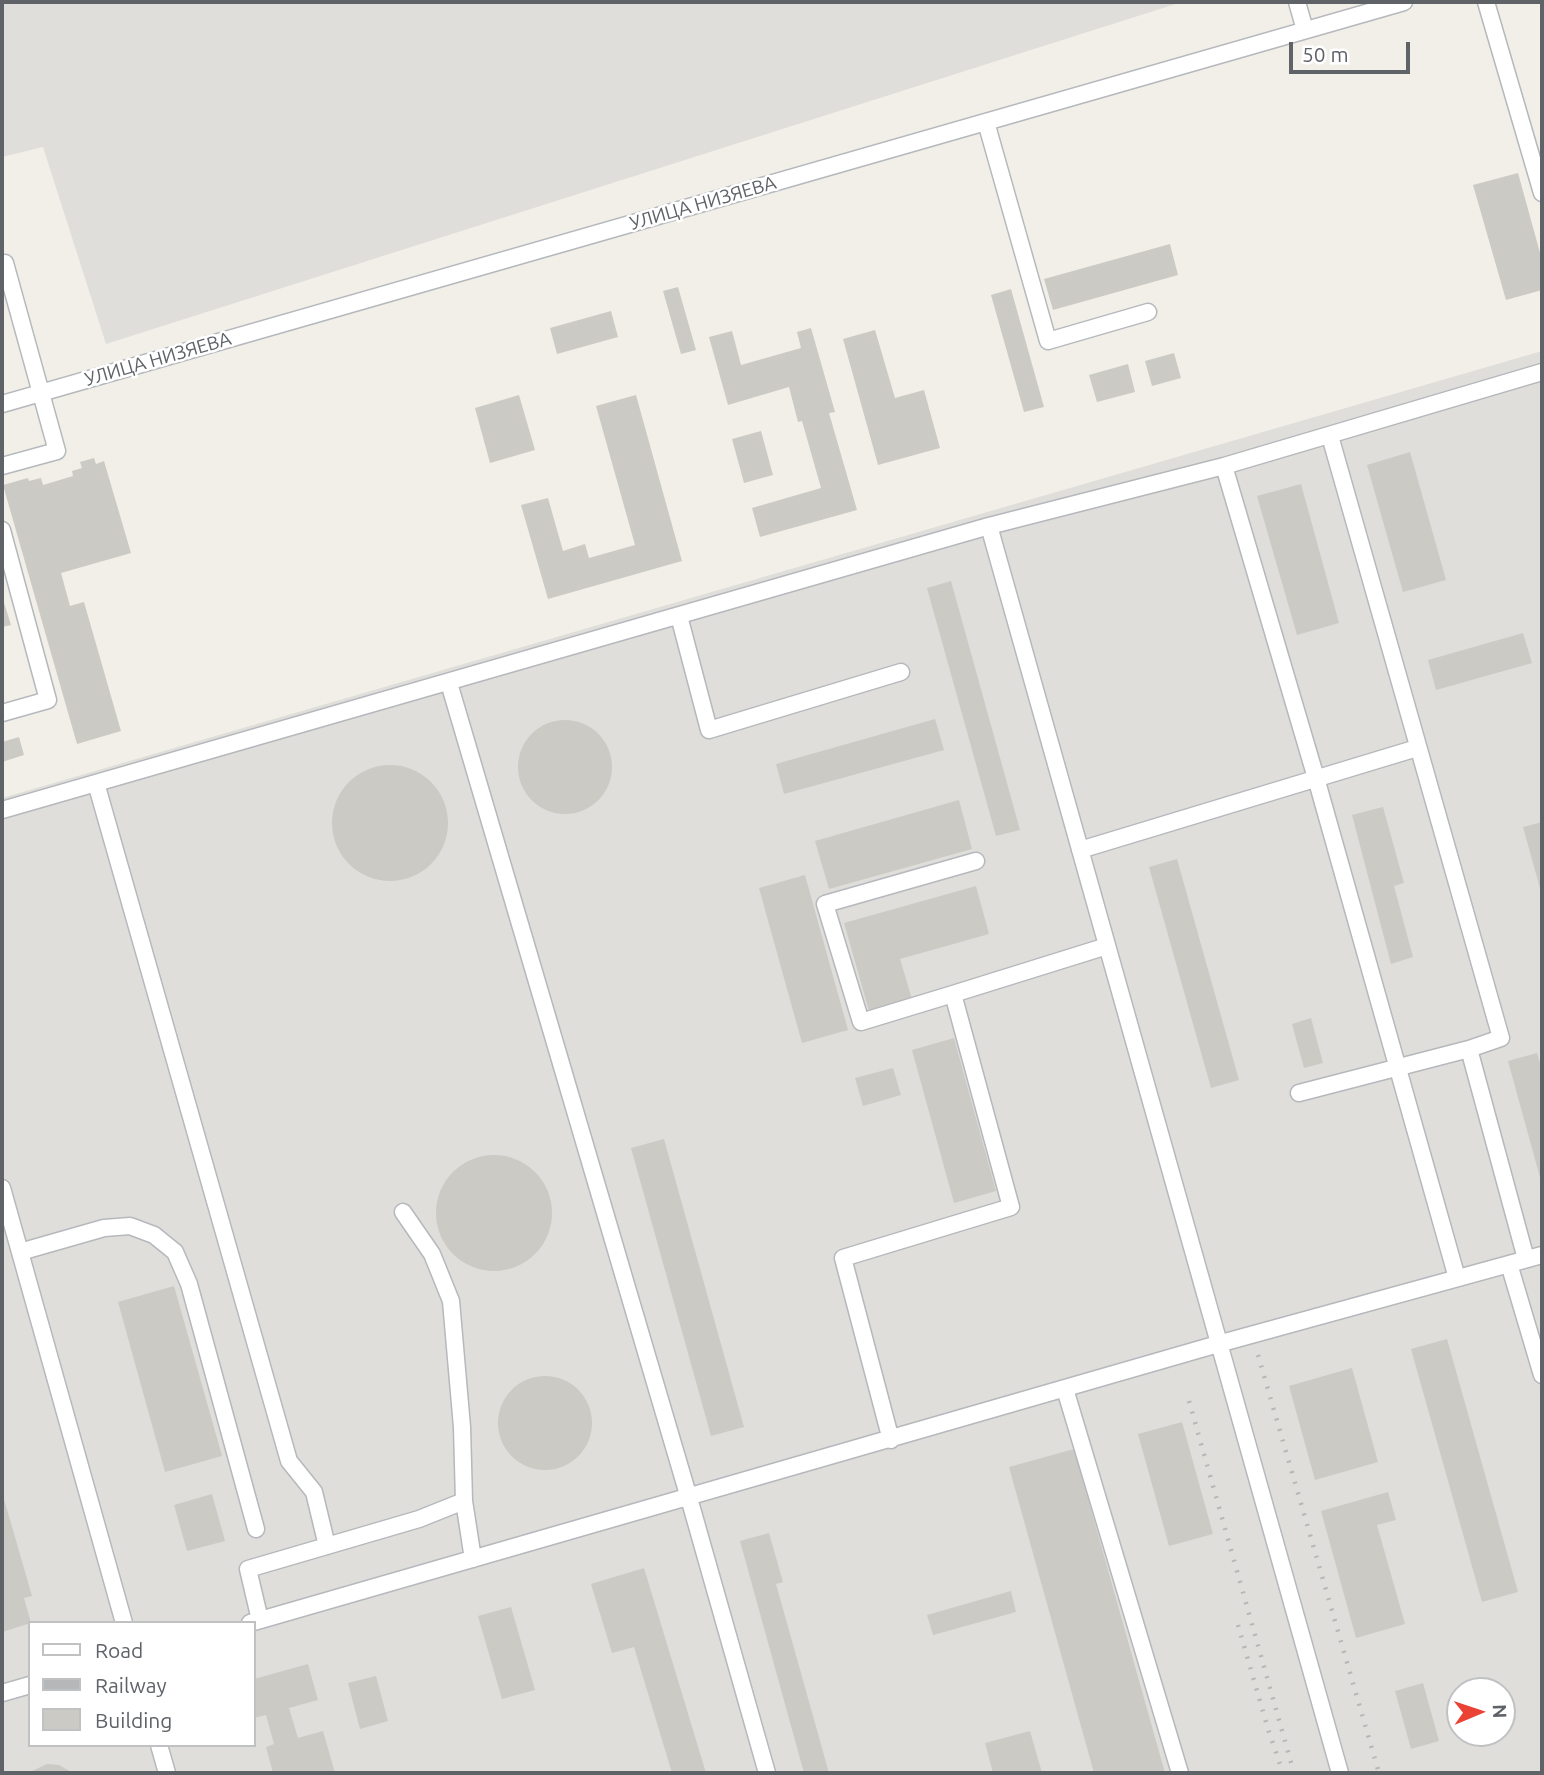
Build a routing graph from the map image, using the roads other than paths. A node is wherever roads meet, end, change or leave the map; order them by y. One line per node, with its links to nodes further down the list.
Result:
1 (1297, 2): 4 (street)
2 (1404, 2): 4 (street, УЛИЦА НИЗЯЕВА)
3 (1486, 2): 6 (street)
4 (1305, 30): 5 (street, УЛИЦА НИЗЯЕВА)
5 (986, 122): 8 (street); 10 (street, УЛИЦА НИЗЯЕВА)
6 (1542, 193)
7 (2, 264): 10 (street)
8 (1148, 312)
9 (1542, 373): 12 (street)
10 (41, 392): 11 (street, УЛИЦА НИЗЯЕВА); 13 (street)
11 (2, 404)
12 (1329, 436): 14 (street); 21 (street)
13 (2, 466)
14 (1224, 466): 15 (street); 22 (street)
15 (989, 526): 17 (street); 25 (street)
16 (2, 530): 20 (street)
17 (679, 615): 18 (street); 19 (street)
18 (901, 672)
19 (449, 683): 23 (street); 42 (street)
20 (2, 713)
21 (1417, 748): 22 (street); 29 (street)
22 (1316, 778): 25 (street); 30 (street)
23 (96, 783): 24 (street); 45 (street)
24 (2, 810)
25 (1080, 850): 27 (street)
26 (976, 861): 28 (street)
27 (1107, 946): 28 (street); 38 (street)
28 (953, 994): 41 (street)
29 (1469, 1049): 30 (street); 35 (street)
30 (1398, 1067): 31 (street); 37 (street)
31 (1299, 1093)
32 (2, 1188): 34 (street)
33 (403, 1212): 43 (street)
34 (20, 1252): 44 (street); 47 (street)
35 (1534, 1257): 36 (street)
36 (1509, 1264): 37 (street); 39 (street)
37 (1457, 1278): 38 (street)
38 (1218, 1345): 40 (street); 55 (street)
39 (1542, 1375)
40 (1065, 1389): 41 (street); 54 (street)
41 (891, 1440): 42 (street)
42 (690, 1498): 46 (street); 53 (street)
43 (464, 1500): 45 (street); 46 (street)
44 (256, 1529)
45 (327, 1546): 48 (street)
46 (473, 1559): 48 (street)
47 (123, 1621)
48 (255, 1621)
49 (28, 1686): 50 (street)
50 (2, 1693)
51 (160, 1747): 52 (street)
52 (167, 1773)
53 (767, 1773)
54 (1180, 1773)
55 (1340, 1773)

